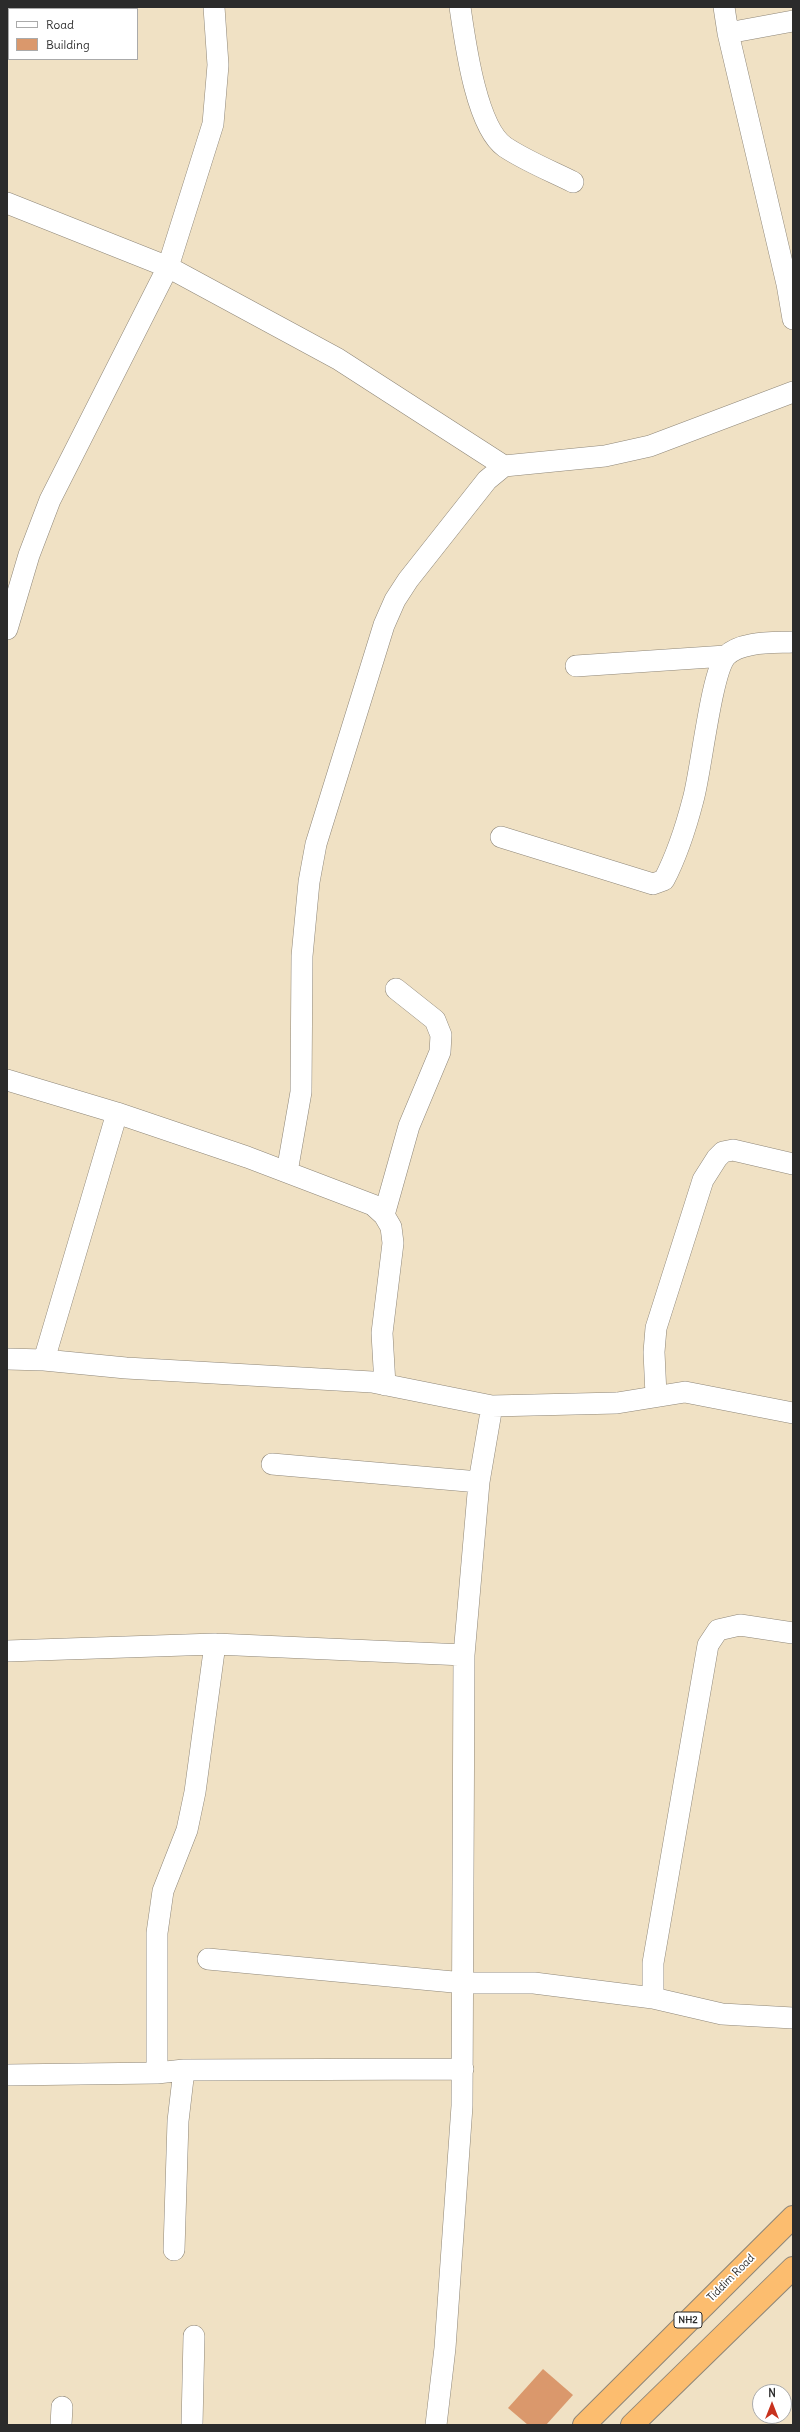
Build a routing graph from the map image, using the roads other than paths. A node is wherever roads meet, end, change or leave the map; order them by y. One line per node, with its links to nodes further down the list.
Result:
1 (214, 7): 8 (street)
2 (460, 7): 6 (street)
3 (724, 7): 5 (street)
4 (793, 21): 5 (street)
5 (728, 33): 9 (street)
6 (573, 182)
7 (7, 204): 8 (street)
8 (168, 267): 11 (street); 12 (street)
9 (793, 319)
10 (793, 392): 11 (street)
11 (504, 466): 21 (street)
12 (7, 628)
13 (793, 642): 14 (street)
14 (726, 656): 15 (street); 16 (street)
15 (576, 666)
16 (501, 837)
17 (396, 989): 22 (street)
18 (7, 1080): 19 (street)
19 (117, 1113): 21 (street); 24 (street)
20 (793, 1164): 26 (street)
21 (287, 1172): 22 (street)
22 (384, 1215): 25 (street)
23 (7, 1359): 24 (street)
24 (44, 1360): 25 (street)
25 (385, 1385): 27 (street)
26 (656, 1395): 27 (street); 28 (street)
27 (492, 1406): 30 (street)
28 (793, 1413)
29 (272, 1464): 30 (street)
30 (479, 1482): 34 (street)
31 (793, 1633): 37 (street)
32 (215, 1644): 33 (street); 34 (street); 41 (street)
33 (7, 1650)
34 (464, 1655): 36 (street)
35 (208, 1959): 36 (street)
36 (464, 1983): 37 (street); 39 (street)
37 (654, 1998): 38 (street)
38 (793, 2018)
39 (463, 2069): 40 (street); 48 (street)
40 (184, 2070): 41 (street); 44 (street)
41 (157, 2073): 42 (street)
42 (7, 2075)
43 (793, 2217): 49 (highway, Tiddim Road / NH2)
44 (174, 2250)
45 (793, 2268): 50 (highway)
46 (194, 2336): 47 (street)
47 (192, 2425)
48 (436, 2425)
49 (584, 2425)
50 (632, 2425)

